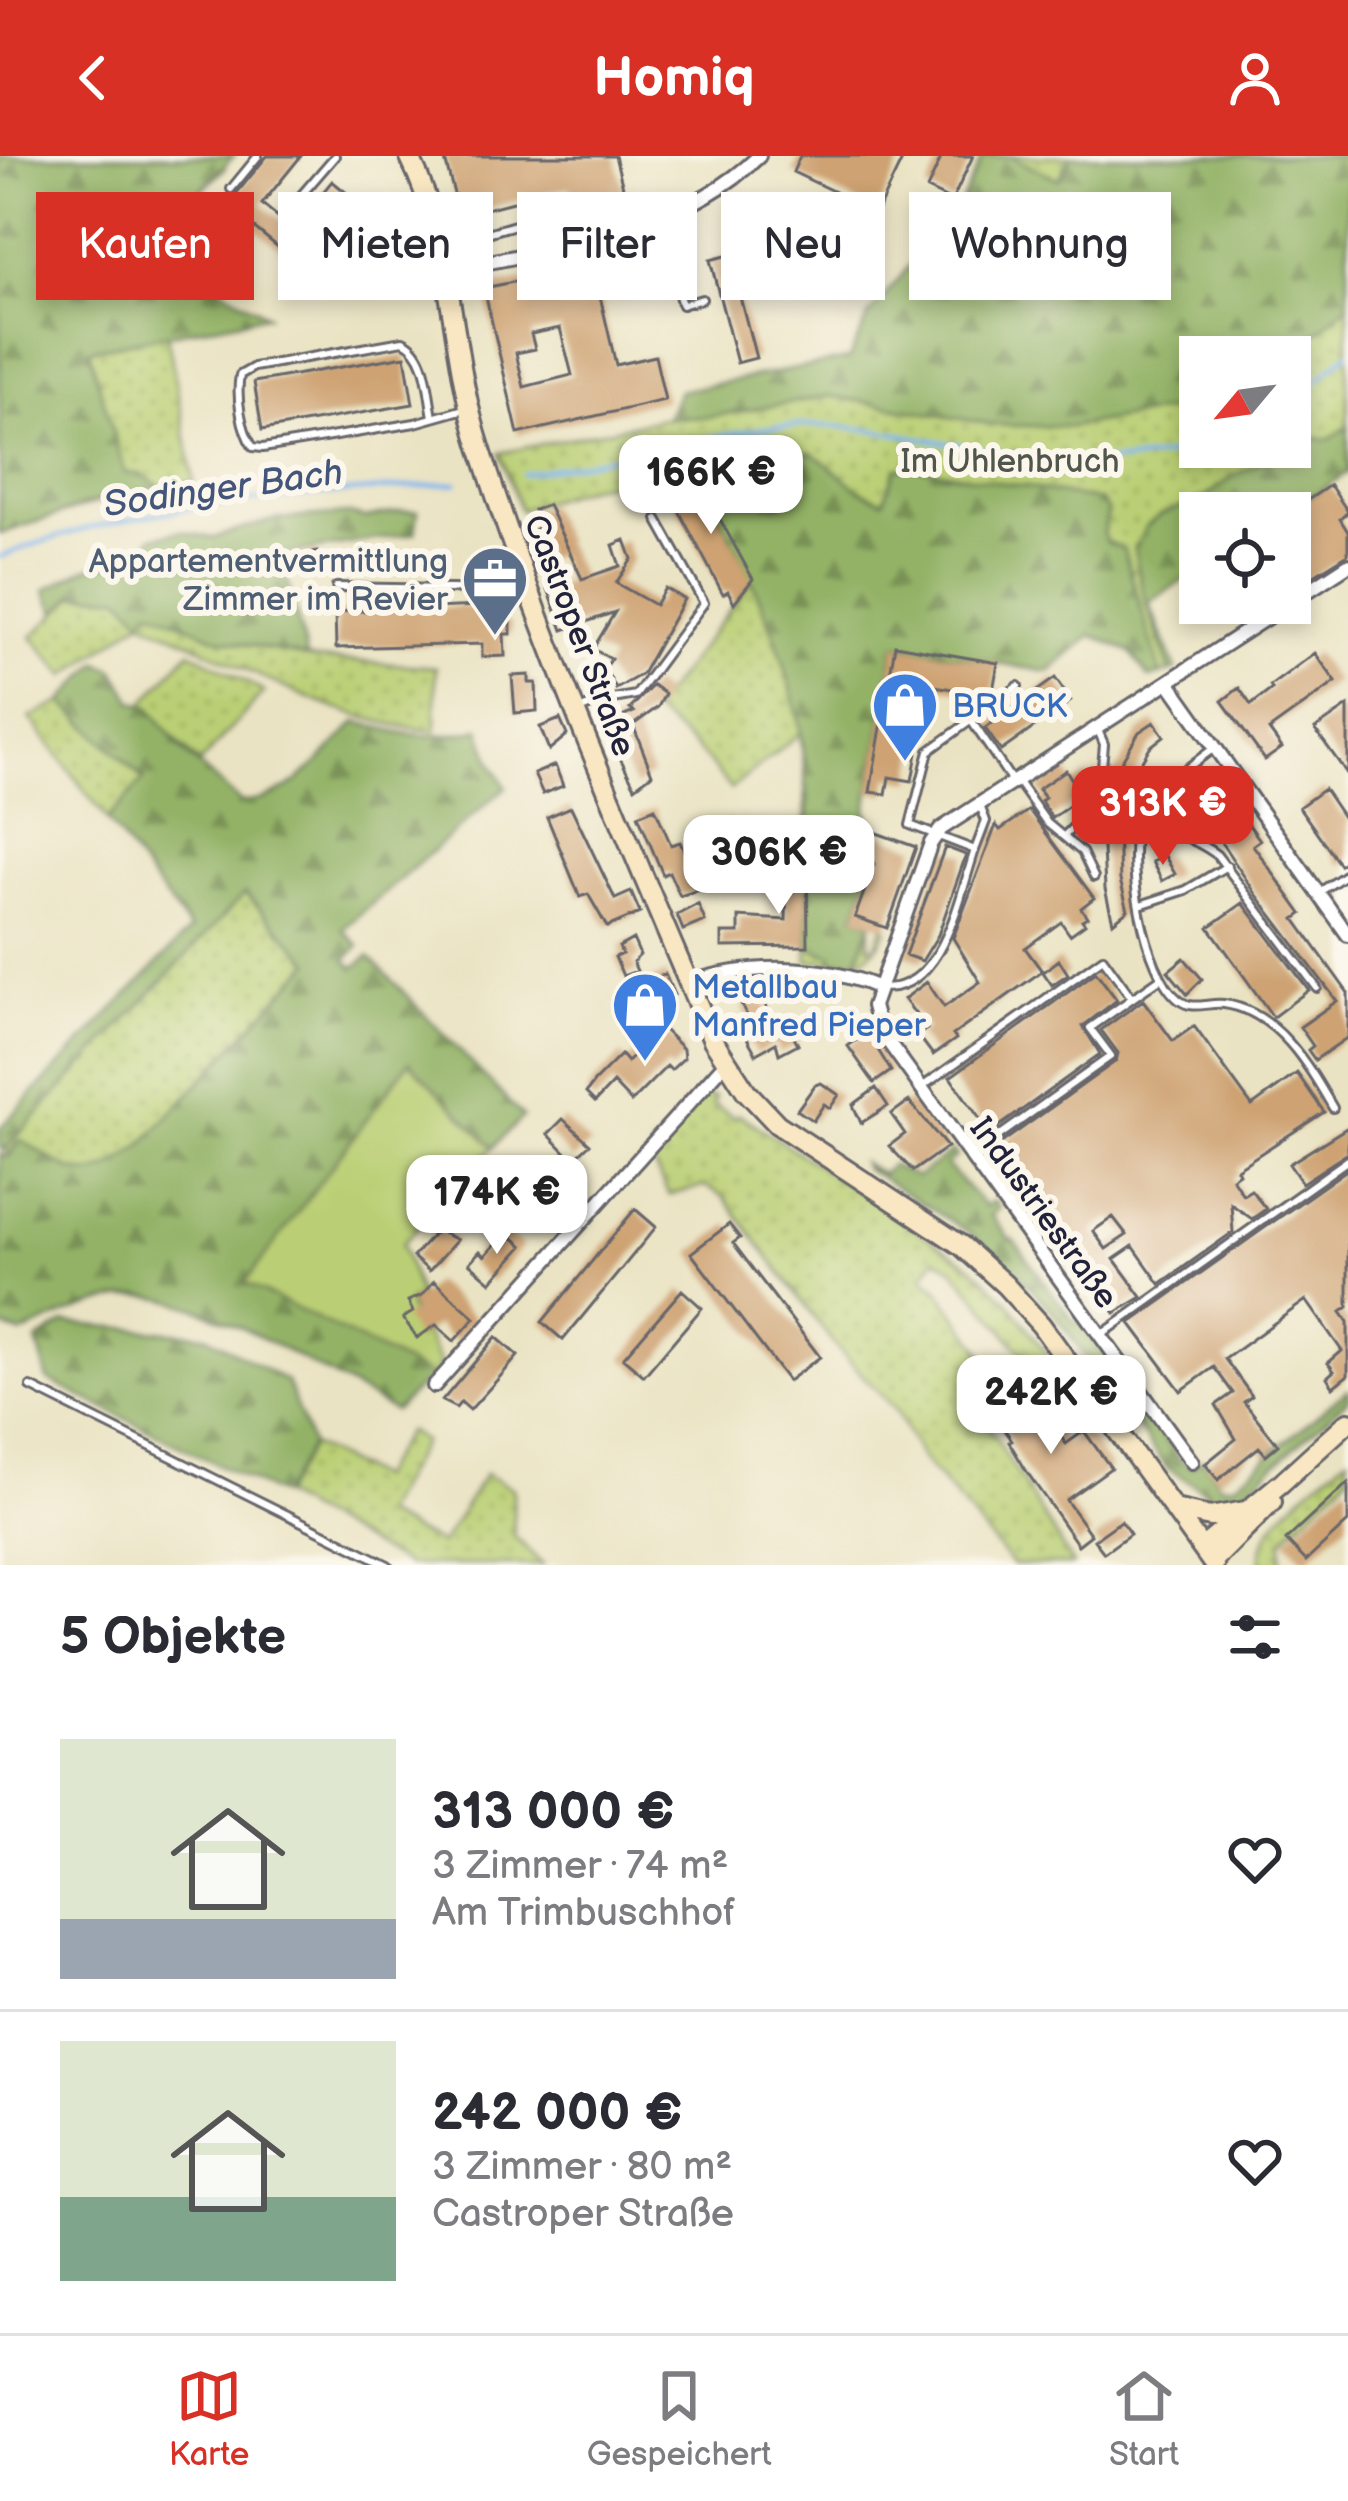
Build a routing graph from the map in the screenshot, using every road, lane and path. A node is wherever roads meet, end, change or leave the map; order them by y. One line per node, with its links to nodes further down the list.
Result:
1 (258, 156): 5 (lane)
2 (335, 156): 6 (lane)
3 (409, 156): 7 (main road, Castroper Straße)
4 (759, 156): 8 (street)
5 (230, 189)
6 (304, 192)
7 (424, 192)
8 (697, 203)
9 (702, 299): 11 (lane)
10 (457, 300): 12 (main road, Castroper Straße)
11 (681, 300)
12 (469, 407): 13 (lane); 16 (main road, Castroper Straße)
13 (433, 417): 13 (lane)
14 (657, 519): 20 (lane)
15 (1348, 565): 18 (street)
16 (529, 585): 17 (lane); 20 (main road, Castroper Straße)
17 (336, 587)
18 (1170, 684): 22 (street); 23 (street)
19 (1018, 686): 21 (lane)
20 (576, 711): 37 (main road, Castroper Straße)
21 (970, 719): 24 (lane); 27 (lane)
22 (1096, 727): 24 (street); 28 (lane)
23 (1214, 748): 26 (lane); 33 (street)
24 (1014, 780): 25 (street); 28 (lane)
25 (979, 803): 27 (street); 29 (lane)
26 (1142, 812): 30 (lane); 34 (lane)
27 (936, 835): 29 (lane); 38 (street)
28 (1065, 835): 32 (lane)
29 (975, 850): 38 (lane)
30 (1226, 866): 34 (lane); 39 (lane)
31 (1348, 872): 33 (lane)
32 (1094, 877)
33 (1318, 893): 35 (street)
34 (1140, 905): 36 (lane)
35 (1348, 935)
36 (1161, 978): 40 (lane); 43 (lane)
37 (689, 983): 38 (street); 41 (main road, Castroper Straße)
38 (877, 987): 42 (street, Industriestraße)
39 (1317, 988)
40 (1132, 999): 42 (lane); 44 (lane)
41 (726, 1062): 47 (street); 52 (main road, Castroper Straße)
42 (922, 1088): 44 (street, Industriestraße)
43 (1334, 1108)
44 (971, 1156): 46 (street, Industriestraße)
45 (1348, 1160): 46 (lane)
46 (1100, 1335): 50 (street, Industriestraße)
47 (434, 1386)
48 (31, 1388): 55 (lane)
49 (1348, 1422): 51 (main road)
50 (1192, 1462)
51 (1282, 1483): 53 (main road); 54 (main road)
52 (1174, 1509): 53 (main road); 54 (main road, Castroper Straße)
53 (1248, 1510): 54 (main road)
54 (1209, 1558)
55 (388, 1565)

